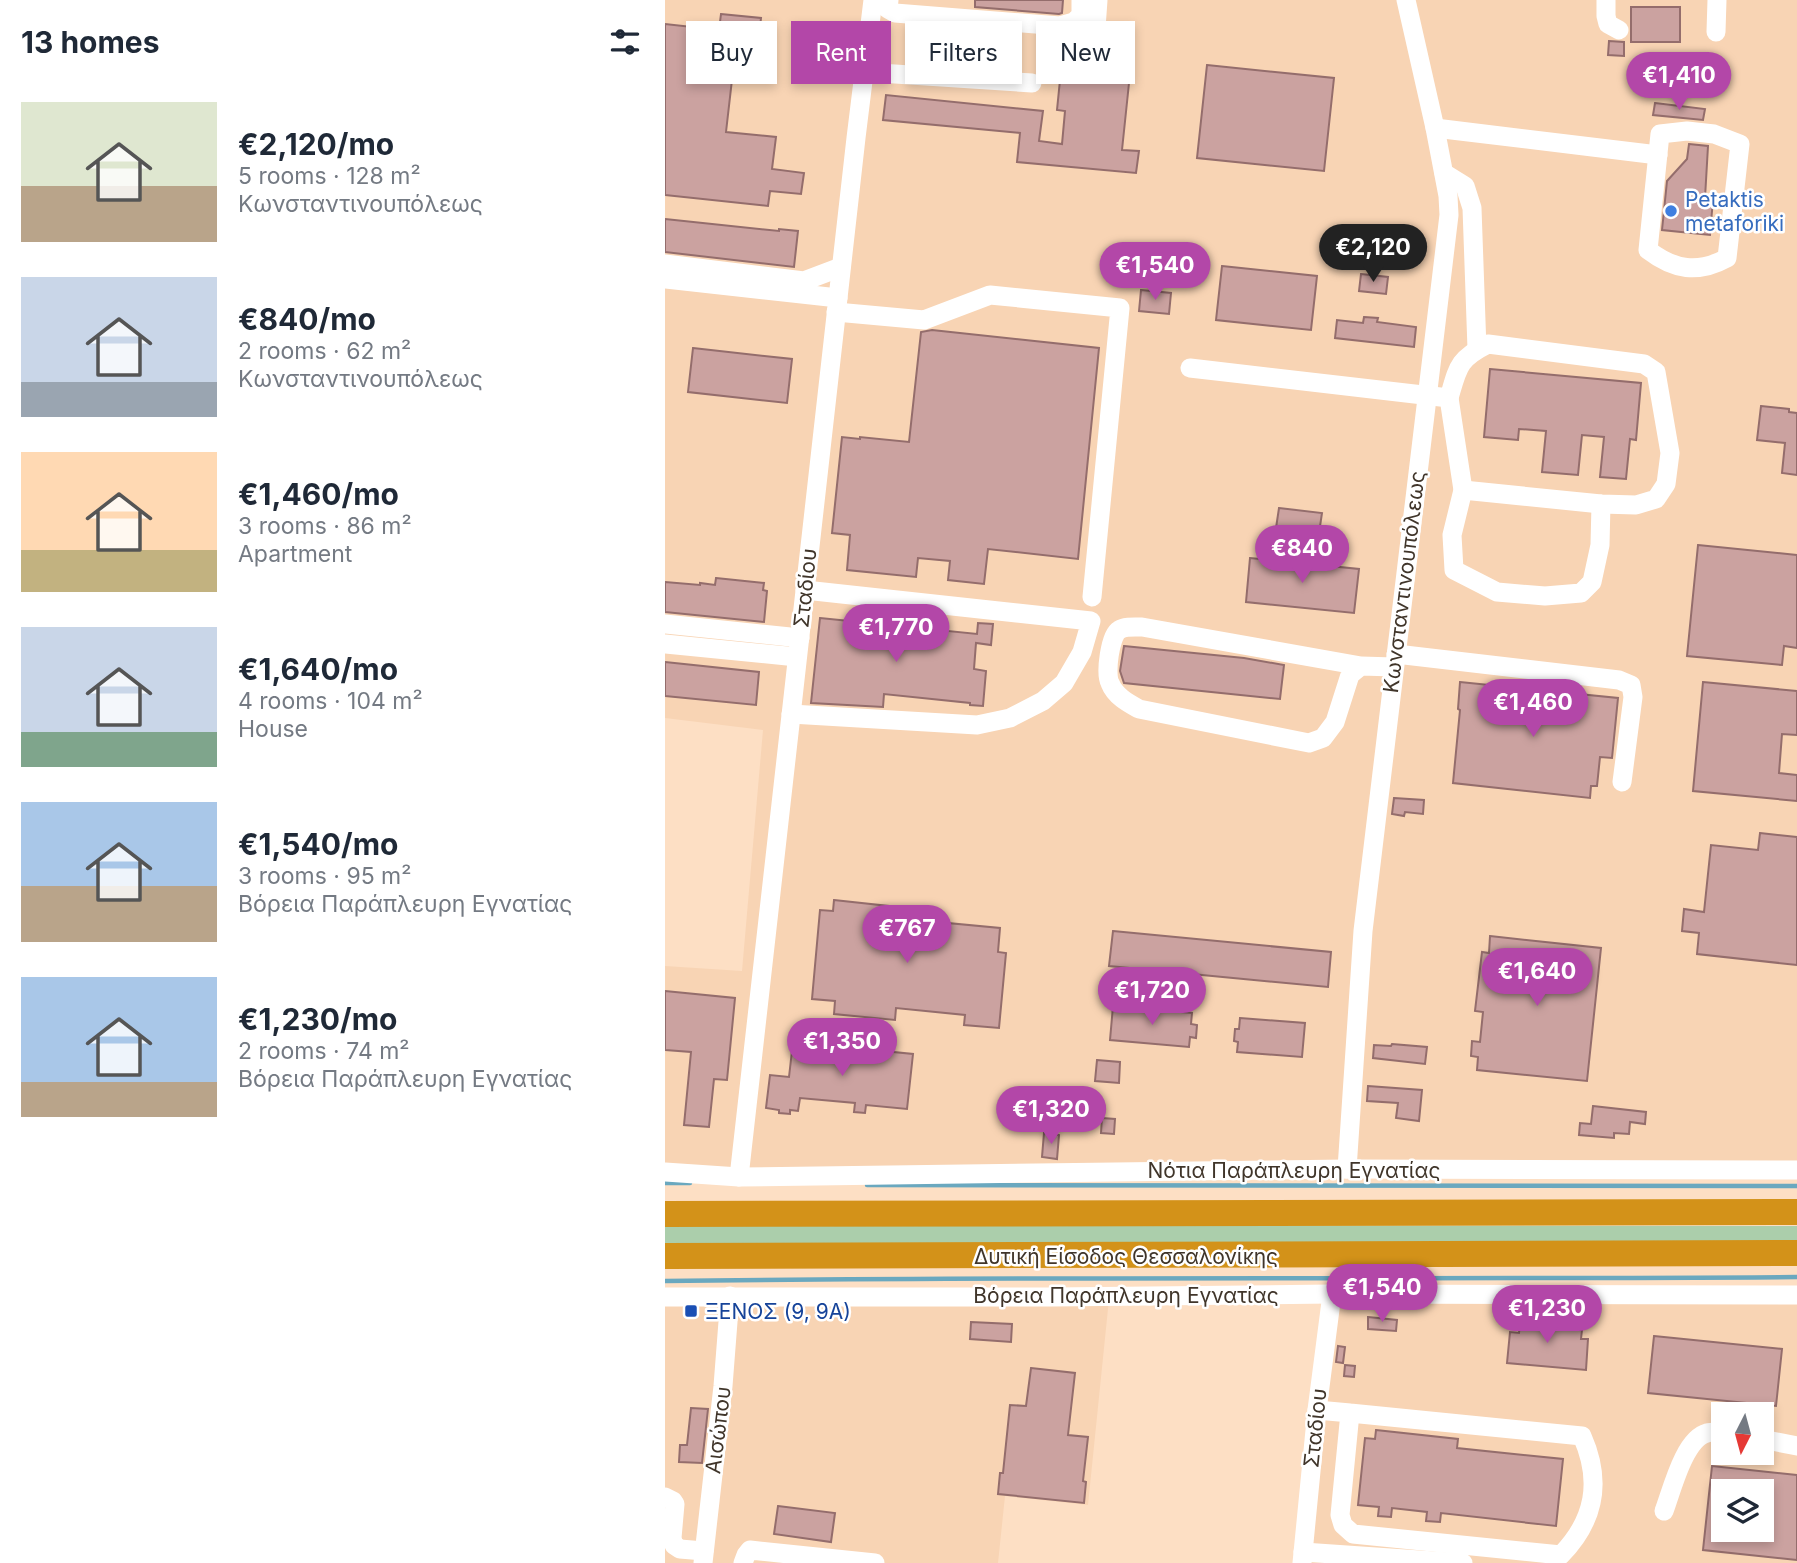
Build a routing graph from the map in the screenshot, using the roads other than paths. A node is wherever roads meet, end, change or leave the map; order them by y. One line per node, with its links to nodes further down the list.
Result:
1 (873, 0): 8 (street, Σταδίου)
2 (889, 0): 3 (street)
3 (1081, 0)
4 (1098, 0): 9 (street)
5 (1406, 0): 15 (street, Κωνσταντινουπόλεως)
6 (1606, 0): 10 (street)
7 (1717, 0): 11 (street)
8 (870, 21)
9 (1096, 21)
10 (1619, 30)
11 (1716, 32)
12 (891, 74): 13 (street)
13 (1032, 83)
14 (863, 84): 19 (street, Σταδίου)
15 (1435, 128): 16 (street); 17 (street, Κωνσταντινουπόλεως)
16 (1658, 155): 16 (street)
17 (1444, 173): 22 (street); 24 (street, Κωνσταντινουπόλεως)
18 (665, 264): 19 (street)
19 (841, 267): 21 (street, Σταδίου)
20 (665, 279): 21 (street)
21 (837, 305): 28 (street, Σταδίου); 29 (street)
22 (1478, 349): 25 (street); 27 (street)
23 (1190, 368): 24 (street)
24 (1427, 396): 25 (street); 33 (street, Κωνσταντινουπόλεως)
25 (1449, 398): 26 (street)
26 (1462, 490): 27 (street); 27 (street)
27 (1601, 504)
28 (805, 590): 32 (street, Σταδίου); 35 (street)
29 (1092, 597)
30 (665, 624): 32 (street)
31 (665, 644): 32 (street)
32 (799, 648): 35 (street, Σταδίου)
33 (1395, 661): 34 (street); 36 (street); 37 (street, Κωνσταντινουπόλεως)
34 (1361, 666): 34 (street)
35 (791, 714): 40 (street, Σταδίου)
36 (1622, 782)
37 (1347, 1169): 38 (street, Νότια Παράπλευρη Εγνατίας); 40 (street, Νότια Παράπλευρη Εγνατίας)
38 (1797, 1170)
39 (665, 1172): 40 (street, Νότια Παράπλευρη Εγνατίας)
40 (739, 1177)
41 (1797, 1212): 42 (highway, Δυτική Είσοδος Θεσσαλονίκης)
42 (665, 1214)
43 (1797, 1253): 44 (highway, Δυτική Είσοδος Θεσσαλονίκης)
44 (665, 1256)
45 (1332, 1294): 46 (street, Βόρεια Παράπλευρη Εγνατίας); 47 (street, Βόρεια Παράπλευρη Εγνατίας); 49 (street, Σταδίου)
46 (1797, 1295)
47 (730, 1296): 48 (street, Βόρεια Παράπλευρη Εγνατίας); 56 (street, Αισώπου)
48 (665, 1297)
49 (1317, 1410): 50 (street); 57 (street, Σταδίου)
50 (1350, 1413): 50 (street)
51 (1711, 1433): 55 (street)
52 (1775, 1442): 53 (street)
53 (1797, 1446)
54 (665, 1497): 56 (street)
55 (1664, 1511)
56 (703, 1557)
57 (1312, 1558): 60 (street)
58 (743, 1563): 59 (street)
59 (875, 1563)
60 (1463, 1563)

